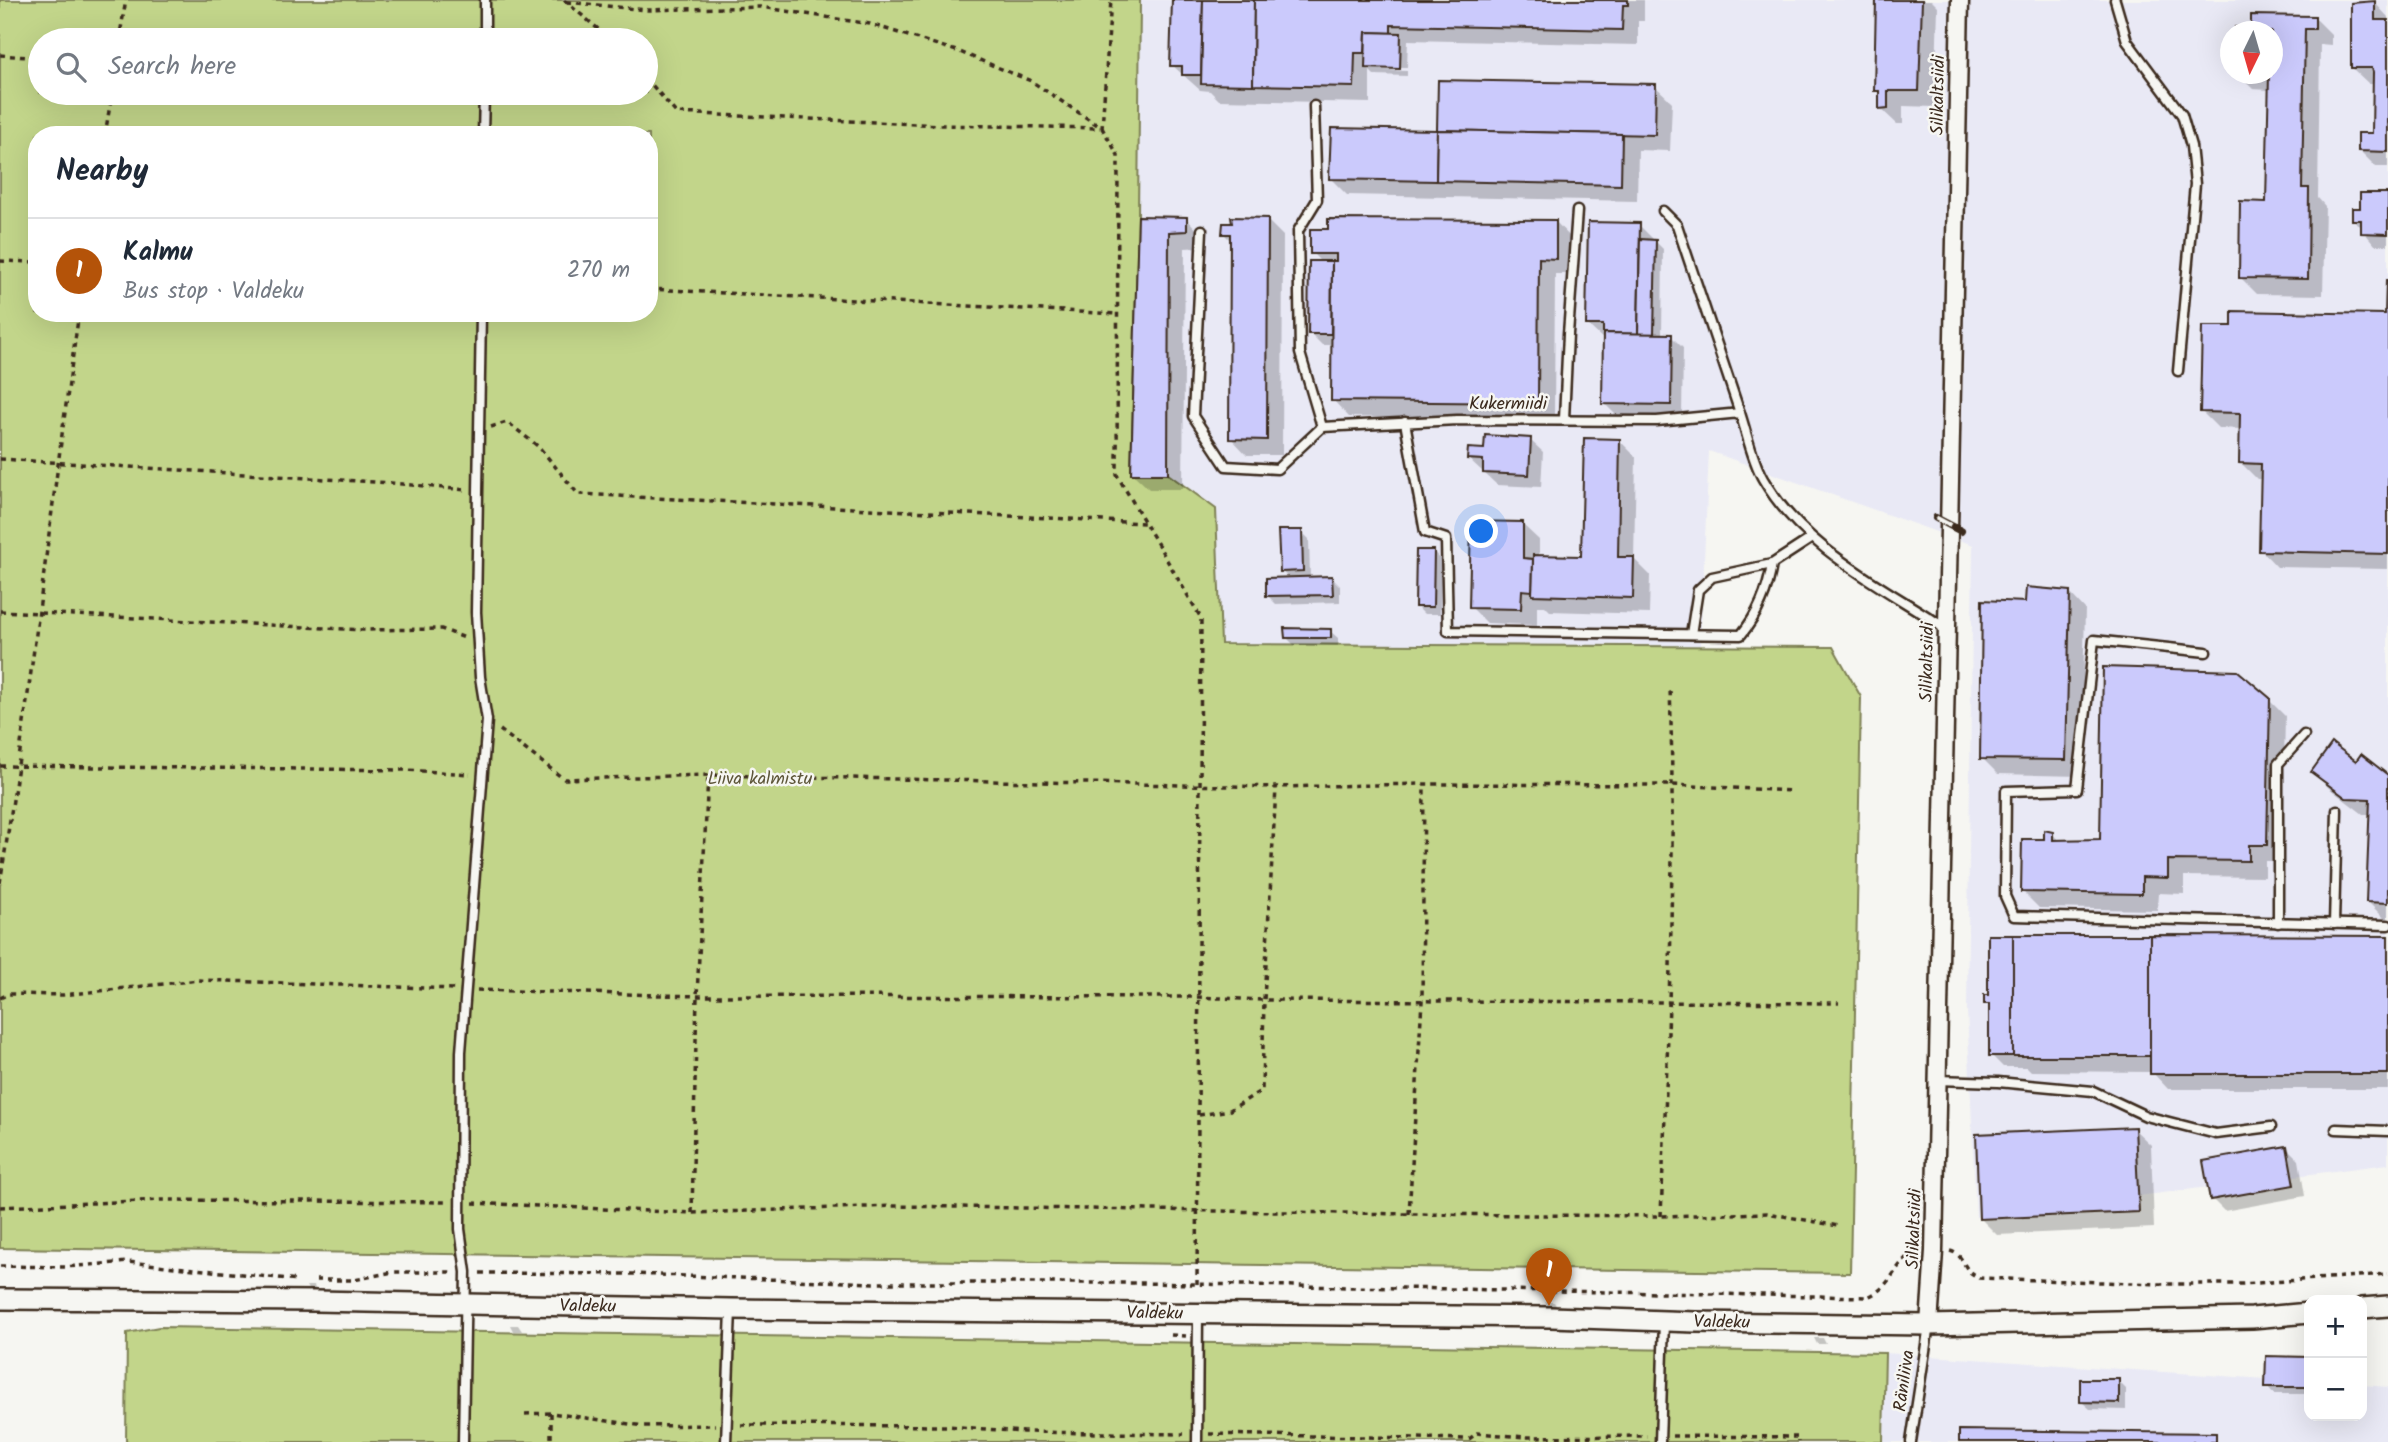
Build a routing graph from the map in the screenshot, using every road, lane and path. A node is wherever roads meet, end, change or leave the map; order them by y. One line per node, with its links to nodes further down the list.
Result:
1 (126, 0): 7 (path)
2 (485, 0): 8 (lane)
3 (1111, 0): 18 (path)
4 (1960, 0): 42 (street, Silikaltsiidi)
5 (2115, 0): 28 (lane)
6 (566, 1): 9 (path); 18 (path)
7 (122, 28)
8 (485, 28)
9 (597, 28)
10 (0, 55): 11 (path)
11 (28, 57)
12 (658, 92): 18 (path)
13 (109, 105): 16 (path)
14 (484, 105): 17 (lane)
15 (1314, 106): 32 (lane)
16 (106, 126)
17 (483, 126)
18 (1102, 128): 25 (path)
19 (1577, 211): 30 (lane)
20 (1663, 211): 29 (lane)
21 (1202, 230): 32 (lane)
22 (0, 261): 23 (path)
23 (28, 262)
24 (658, 289): 25 (path)
25 (1118, 314): 37 (path)
26 (78, 322): 35 (path)
27 (481, 322): 33 (lane)
28 (2178, 371)
29 (1740, 413): 30 (lane, Kukermiidi); 38 (lane)
30 (1564, 419): 31 (lane, Kukermiidi)
31 (1405, 422): 32 (lane, Kukermiidi); 43 (lane)
32 (1322, 427)
33 (480, 431): 36 (lane); 37 (path)
34 (0, 459): 35 (path)
35 (57, 462): 36 (path); 41 (path)
36 (478, 491): 44 (lane)
37 (1146, 523): 54 (path)
38 (1812, 538): 39 (lane); 42 (lane)
39 (1772, 564): 43 (lane); 43 (lane)
40 (0, 611): 41 (path)
41 (38, 613): 44 (path); 50 (path)
42 (1948, 633): 71 (street, Silikaltsiidi)
43 (1691, 634)
44 (478, 643): 47 (lane)
45 (2206, 652): 60 (lane)
46 (1671, 688): 55 (path)
47 (487, 720): 51 (lane); 52 (path)
48 (2304, 735): 60 (lane)
49 (0, 766): 50 (path)
50 (19, 768): 51 (path); 59 (path)
51 (483, 775): 63 (lane)
52 (708, 775): 54 (path); 64 (path)
53 (1424, 784): 55 (path); 56 (path); 68 (path)
54 (1199, 785): 56 (path); 65 (path)
55 (1673, 785): 57 (path); 69 (path)
56 (1276, 787): 67 (path)
57 (1793, 791)
58 (2337, 810): 61 (lane)
59 (0, 883)
60 (2278, 923): 61 (lane)
61 (2334, 924): 62 (lane)
62 (2388, 925)
63 (466, 990): 64 (path); 66 (path); 76 (lane)
64 (697, 996): 65 (path); 79 (path)
65 (1197, 997): 67 (path); 72 (path)
66 (0, 998)
67 (1264, 1000): 68 (path); 72 (path)
68 (1422, 1001): 69 (path); 80 (path)
69 (1669, 1002): 70 (path); 81 (path)
70 (1839, 1003)
71 (1937, 1080): 73 (lane); 97 (street, Silikaltsiidi)
72 (1199, 1115): 78 (path)
73 (2271, 1128)
74 (2336, 1129): 75 (lane)
75 (2388, 1131)
76 (460, 1202): 77 (path); 79 (path); 86 (lane)
77 (0, 1207)
78 (1197, 1211): 79 (path); 80 (path); 88 (path)
79 (692, 1213)
80 (1409, 1214): 81 (path)
81 (1661, 1216): 82 (path)
82 (1838, 1226)
83 (1922, 1251): 88 (path)
84 (1948, 1251): 87 (path)
85 (0, 1266): 86 (path)
86 (466, 1272): 88 (path); 90 (lane)
87 (2388, 1274)
88 (1196, 1284)
89 (0, 1299): 90 (street, Valdeku)
90 (465, 1304): 93 (street, Valdeku); 104 (lane)
91 (2388, 1306): 92 (street)
92 (2367, 1308)
93 (731, 1309): 95 (street, Valdeku); 100 (lane)
94 (2304, 1313): 97 (street, Valdeku)
95 (1198, 1314): 96 (street, Valdeku); 101 (lane)
96 (1664, 1321): 97 (street, Valdeku); 102 (lane)
97 (1929, 1325): 108 (lane, Räniliiva)
98 (551, 1413): 99 (path); 100 (path); 105 (path)
99 (525, 1414)
100 (727, 1425): 101 (path); 106 (lane)
101 (1197, 1438): 103 (path)
102 (1660, 1439): 103 (path); 107 (path)
103 (1525, 1440)
104 (463, 1442)
105 (551, 1442)
106 (726, 1442)
107 (1798, 1442)
108 (1912, 1442)

